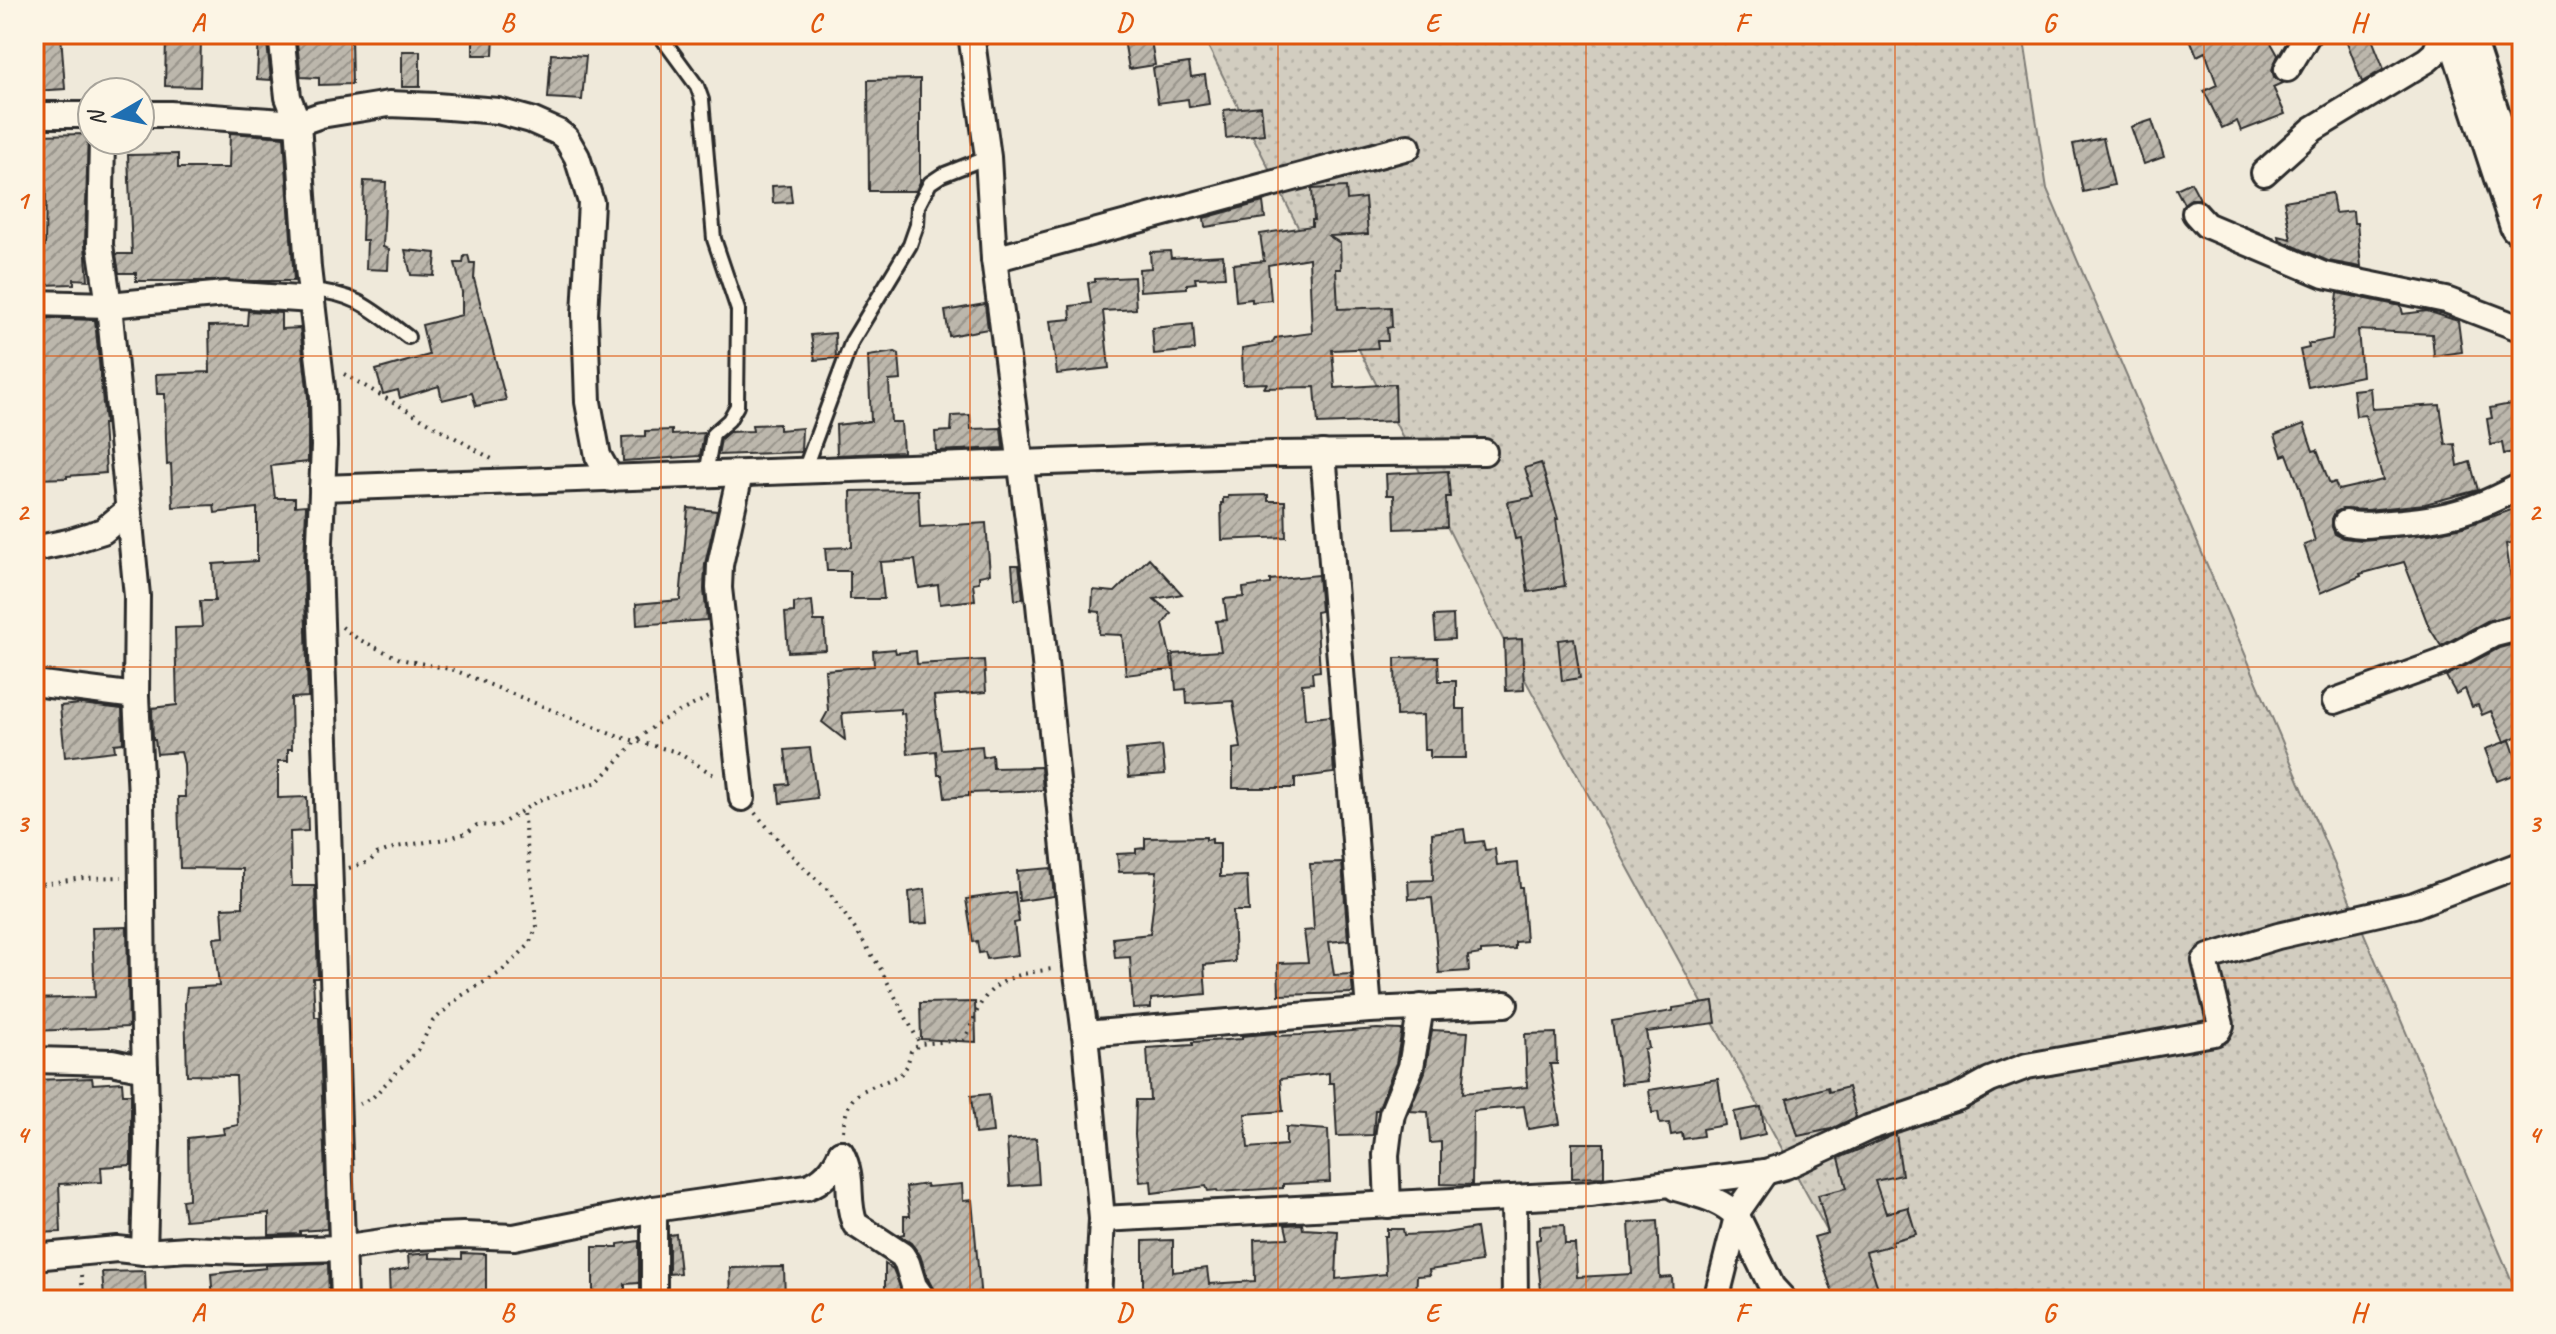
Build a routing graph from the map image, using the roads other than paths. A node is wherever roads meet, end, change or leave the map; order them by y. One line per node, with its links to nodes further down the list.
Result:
1 (281, 34): 11 (street)
2 (659, 34): 29 (lane)
3 (971, 34): 14 (street)
4 (2308, 34): 7 (street)
5 (2443, 34): 15 (street)
6 (2460, 34): 17 (highway)
7 (2287, 69)
8 (156, 114): 11 (street)
9 (34, 115): 10 (street)
10 (76, 115)
11 (298, 123): 19 (street); 30 (street)
12 (1408, 147): 18 (street)
13 (102, 156): 21 (street)
14 (988, 157): 18 (street); 27 (lane)
15 (2264, 173)
16 (2195, 213): 22 (street)
17 (2522, 223)
18 (994, 259): 26 (street)
19 (312, 295): 21 (street); 23 (lane); 32 (street)
20 (34, 303): 21 (street)
21 (109, 305): 33 (street)
22 (2522, 329)
23 (408, 337)
24 (1484, 452): 25 (street)
25 (1323, 453): 26 (street); 44 (street)
26 (1020, 462): 27 (street); 45 (street)
27 (803, 473): 28 (street)
28 (740, 474): 29 (street); 40 (street)
29 (706, 475): 30 (street)
30 (611, 479): 32 (street)
31 (2522, 485): 34 (street)
32 (322, 488): 55 (street)
33 (127, 511): 35 (street); 38 (street)
34 (2346, 523)
35 (34, 549)
36 (2522, 627): 39 (street)
37 (34, 683): 38 (street)
38 (136, 696): 47 (street)
39 (2335, 701)
40 (742, 798)
41 (2522, 864): 48 (street)
42 (1505, 1004): 43 (street)
43 (1421, 1007): 44 (street); 51 (street)
44 (1369, 1010): 45 (street)
45 (1085, 1034): 54 (street)
46 (34, 1060): 47 (street)
47 (145, 1069): 56 (street)
48 (1765, 1172): 49 (street); 53 (street)
49 (1662, 1184): 50 (street); 53 (street)
50 (1514, 1198): 51 (street); 62 (street)
51 (1388, 1205): 54 (street)
52 (654, 1209): 55 (street); 59 (street); 60 (street)
53 (1737, 1216): 63 (street); 64 (street)
54 (1102, 1219): 61 (street)
55 (341, 1248): 56 (street); 58 (street)
56 (144, 1252): 57 (street)
57 (34, 1257)
58 (344, 1300)
59 (654, 1300)
60 (924, 1300)
61 (1098, 1300)
62 (1515, 1300)
63 (1716, 1300)
64 (1784, 1300)

